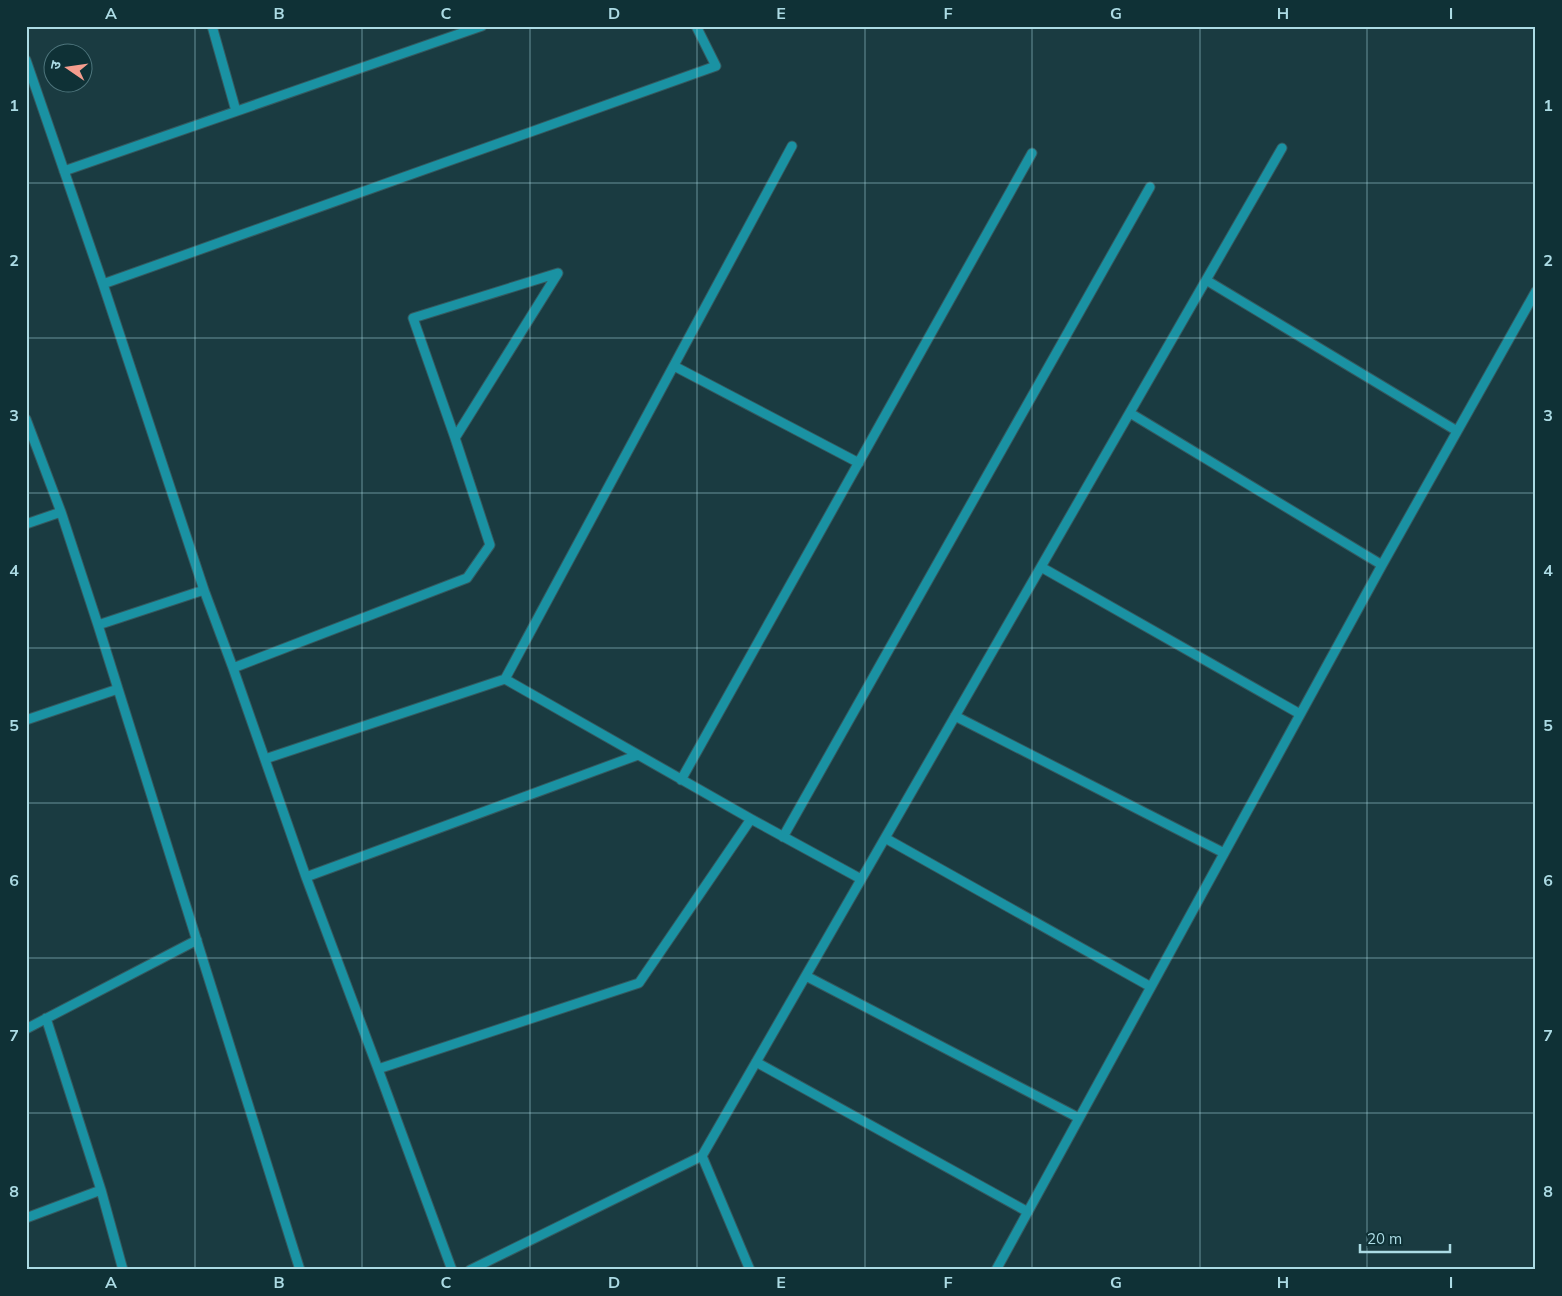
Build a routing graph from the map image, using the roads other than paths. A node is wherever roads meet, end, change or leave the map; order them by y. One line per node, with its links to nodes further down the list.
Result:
1 (212, 26): 5 (street)
2 (482, 26): 5 (street)
3 (696, 26): 12 (street)
4 (26, 60): 9 (street)
5 (236, 111): 9 (street)
6 (792, 146): 14 (street)
7 (1282, 148): 11 (street)
8 (1032, 153): 19 (street)
9 (64, 170): 12 (street)
10 (1150, 186): 36 (street)
11 (1206, 280): 15 (street); 17 (street)
12 (103, 284): 24 (street)
13 (1536, 291): 17 (street)
14 (674, 366): 19 (street); 27 (street)
15 (1130, 412): 22 (street); 23 (street)
16 (26, 419): 20 (street)
17 (1457, 431): 22 (street)
18 (455, 438): 18 (street); 26 (street)
19 (859, 463): 34 (street)
20 (61, 512): 21 (street); 25 (street)
21 (26, 524)
22 (1382, 565): 29 (street)
23 (1041, 566): 29 (street); 30 (street)
24 (204, 590): 25 (street); 26 (street)
25 (98, 624): 28 (street)
26 (233, 668): 33 (street)
27 (505, 679): 32 (street); 33 (street)
28 (118, 689): 31 (street); 41 (street)
29 (1300, 714): 38 (street)
30 (955, 716): 37 (street); 38 (street)
31 (26, 720)
32 (638, 755): 34 (street); 39 (street)
33 (264, 759): 39 (street)
34 (681, 780): 35 (street)
35 (751, 819): 36 (street); 47 (street)
36 (783, 836): 40 (street)
37 (885, 838): 40 (street); 43 (street)
38 (1224, 853): 43 (street)
39 (306, 877): 47 (street)
40 (861, 879): 42 (street)
41 (197, 940): 44 (street); 54 (street)
42 (806, 976): 46 (street); 48 (street)
43 (1151, 987): 48 (street)
44 (46, 1018): 45 (street); 50 (street)
45 (26, 1028)
46 (756, 1062): 49 (street); 51 (street)
47 (378, 1069): 55 (street)
48 (1079, 1118): 51 (street)
49 (702, 1156): 56 (street); 57 (street)
50 (101, 1190): 52 (street); 53 (street)
51 (1028, 1212): 58 (street)
52 (26, 1218)
53 (124, 1270)
54 (300, 1270)
55 (452, 1270)
56 (470, 1270)
57 (750, 1270)
58 (996, 1270)

